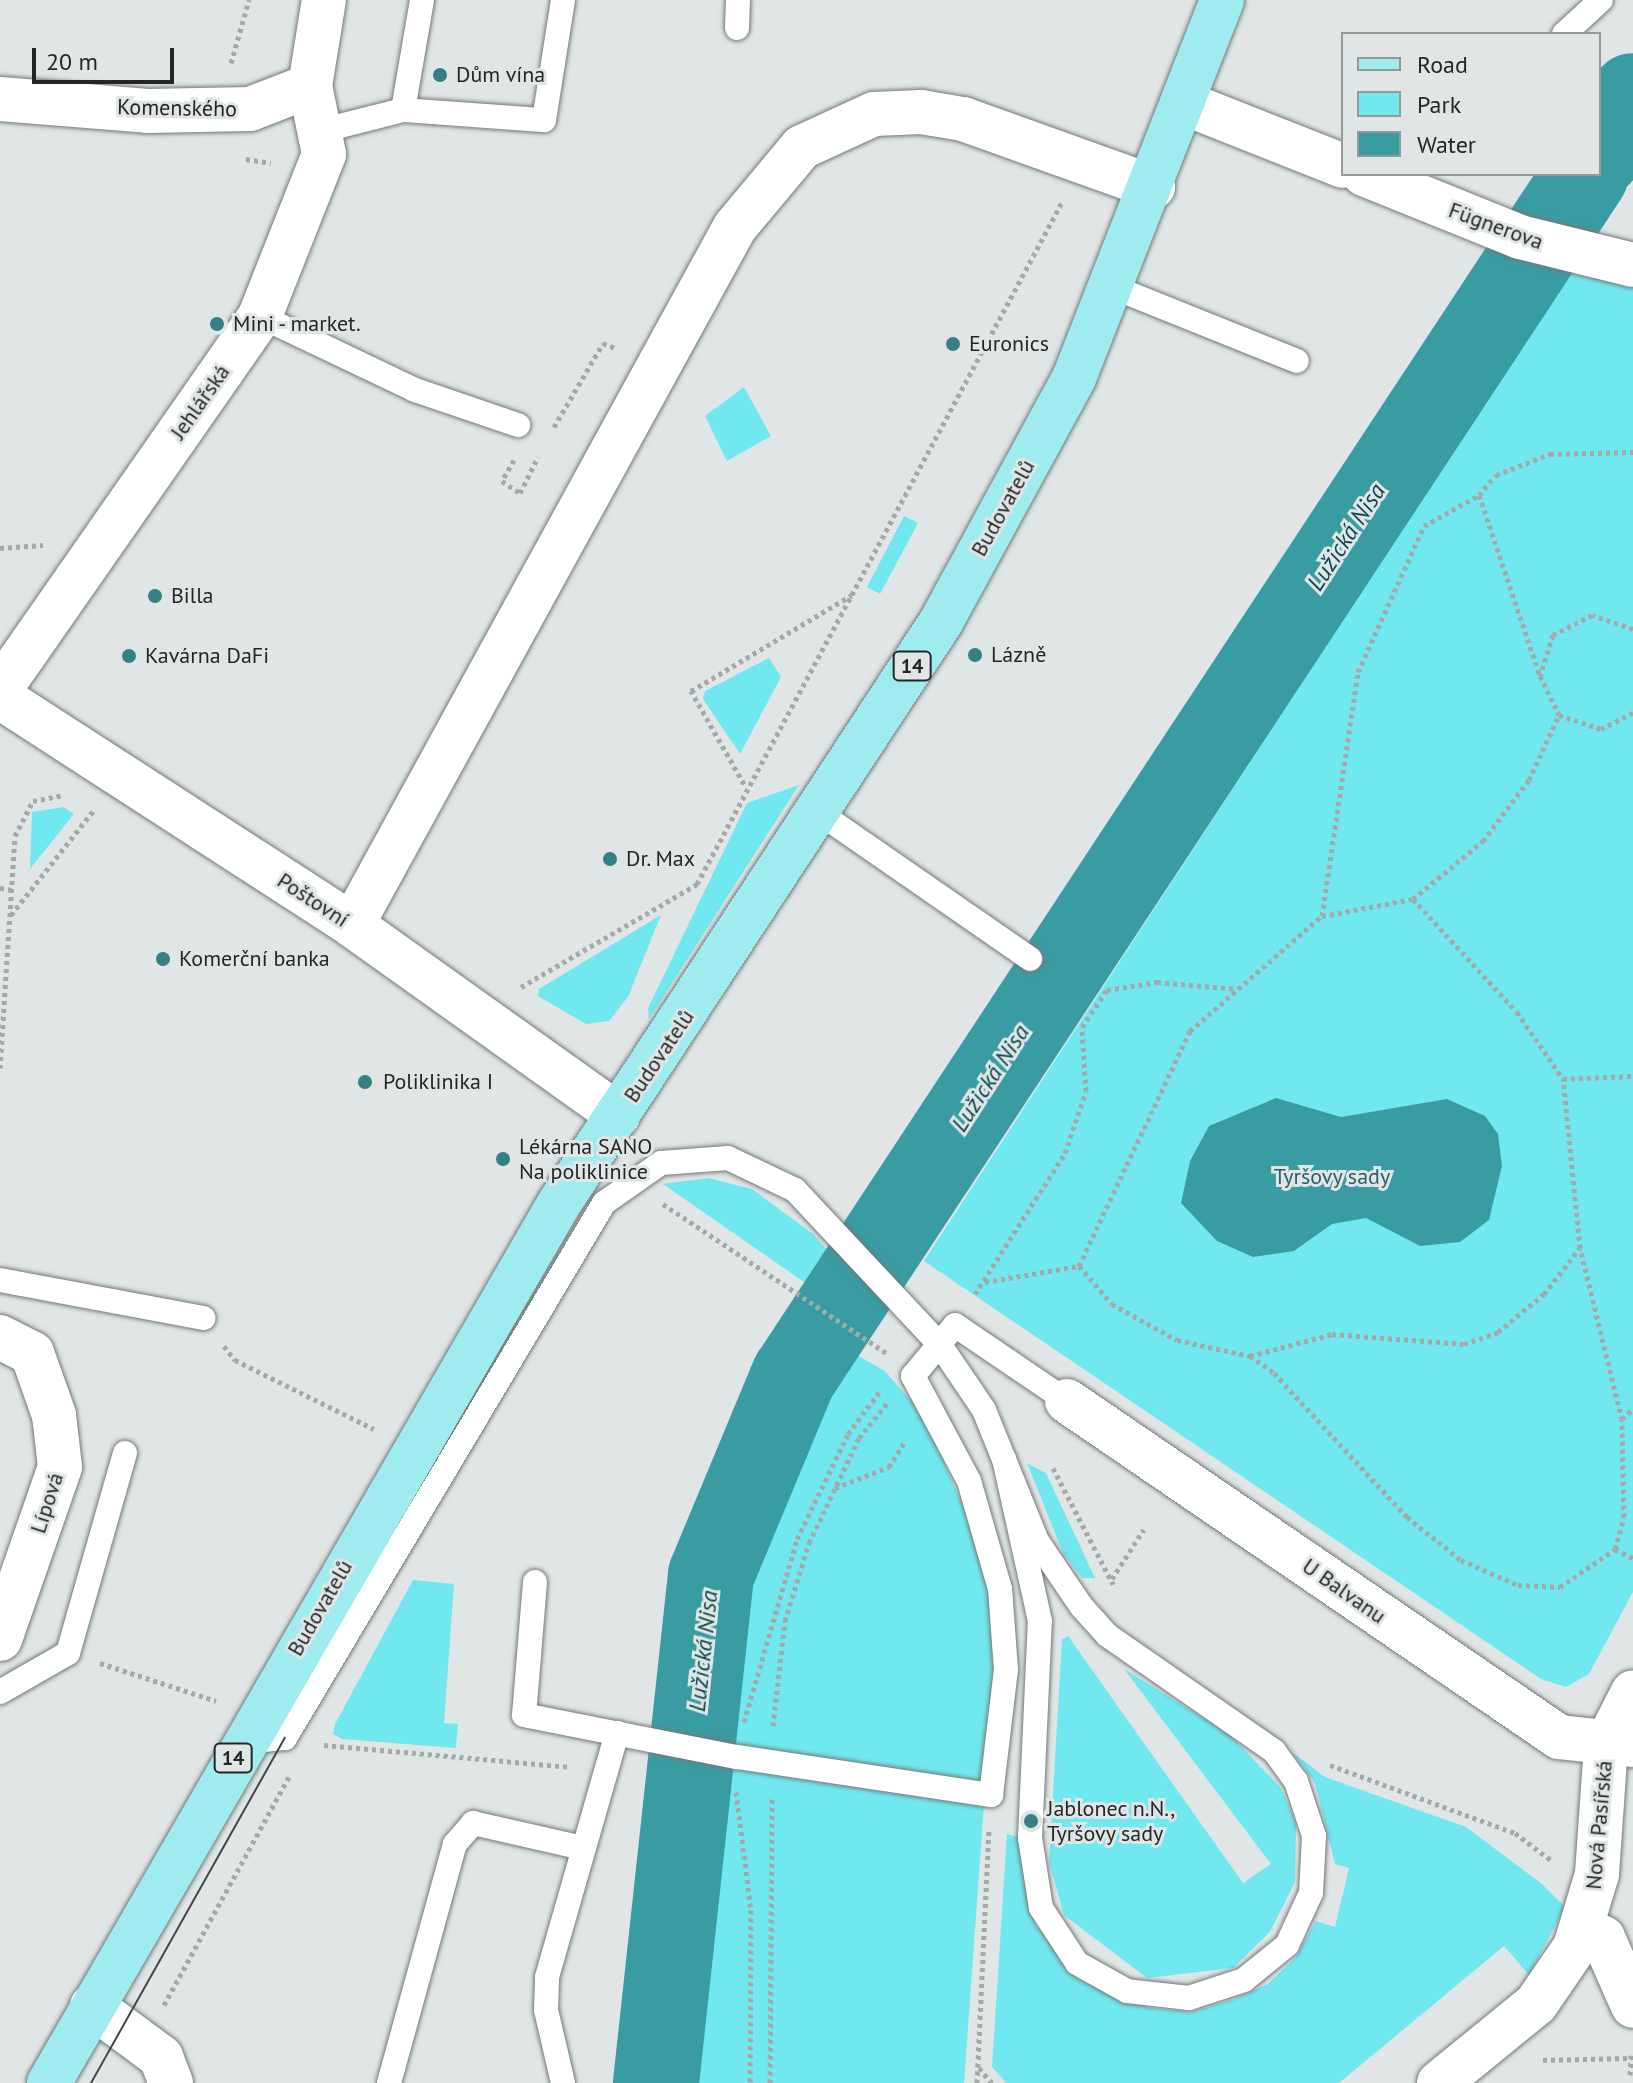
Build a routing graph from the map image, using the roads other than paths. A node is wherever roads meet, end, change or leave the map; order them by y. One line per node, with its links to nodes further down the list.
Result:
1 (324, 0): 9 (street)
2 (422, 0): 12 (lane)
3 (563, 0): 12 (lane)
4 (738, 0): 7 (lane)
5 (1222, 0): 11 (main road, Budovatelů / 14)
6 (1601, 0): 8 (lane)
7 (737, 28)
8 (1566, 32)
9 (310, 86): 10 (street, Komenského); 13 (street, Jehlářská)
10 (0, 99)
11 (1184, 103): 14 (street); 16 (main road, Budovatelů / 14)
12 (403, 110): 13 (lane)
13 (324, 130): 19 (street, Jehlářská)
14 (1341, 165)
15 (1369, 176): 17 (street, Fügnerova)
16 (1153, 187): 18 (main road, Budovatelů / 14); 25 (street)
17 (1633, 265)
18 (1113, 287): 20 (lane); 24 (main road, Budovatelů / 14)
19 (260, 316): 21 (lane); 22 (street, Jehlářská)
20 (1297, 361)
21 (518, 425)
22 (0, 689)
23 (0, 697): 25 (street, Poštovní)
24 (818, 812): 26 (lane); 27 (main road, Budovatelů / 14)
25 (352, 925): 27 (street, Poštovní)
26 (1030, 959)
27 (618, 1115): 29 (main road, Budovatelů / 14)
28 (0, 1280): 30 (lane)
29 (528, 1288): 32 (lane); 44 (main road, Budovatelů / 14)
30 (203, 1318)
31 (0, 1337): 37 (street, Lípová)
32 (940, 1345): 33 (lane); 35 (lane); 40 (lane)
33 (1067, 1401): 41 (street, U Balvanu)
34 (125, 1453): 38 (lane)
35 (1004, 1459): 35 (lane)
36 (535, 1582): 40 (lane)
37 (0, 1639)
38 (0, 1692)
39 (1633, 1692): 41 (street)
40 (617, 1733): 42 (lane)
41 (1619, 1745): 43 (street, Nová Pasířská)
42 (583, 1848): 48 (lane); 49 (lane)
43 (1584, 1929): 45 (street); 50 (street, Nová Pasířská)
44 (92, 2006): 46 (main road, Budovatelů / 14); 47 (street)
45 (1633, 2006)
46 (49, 2083)
47 (171, 2083)
48 (389, 2083)
49 (563, 2083)
50 (1439, 2083)

